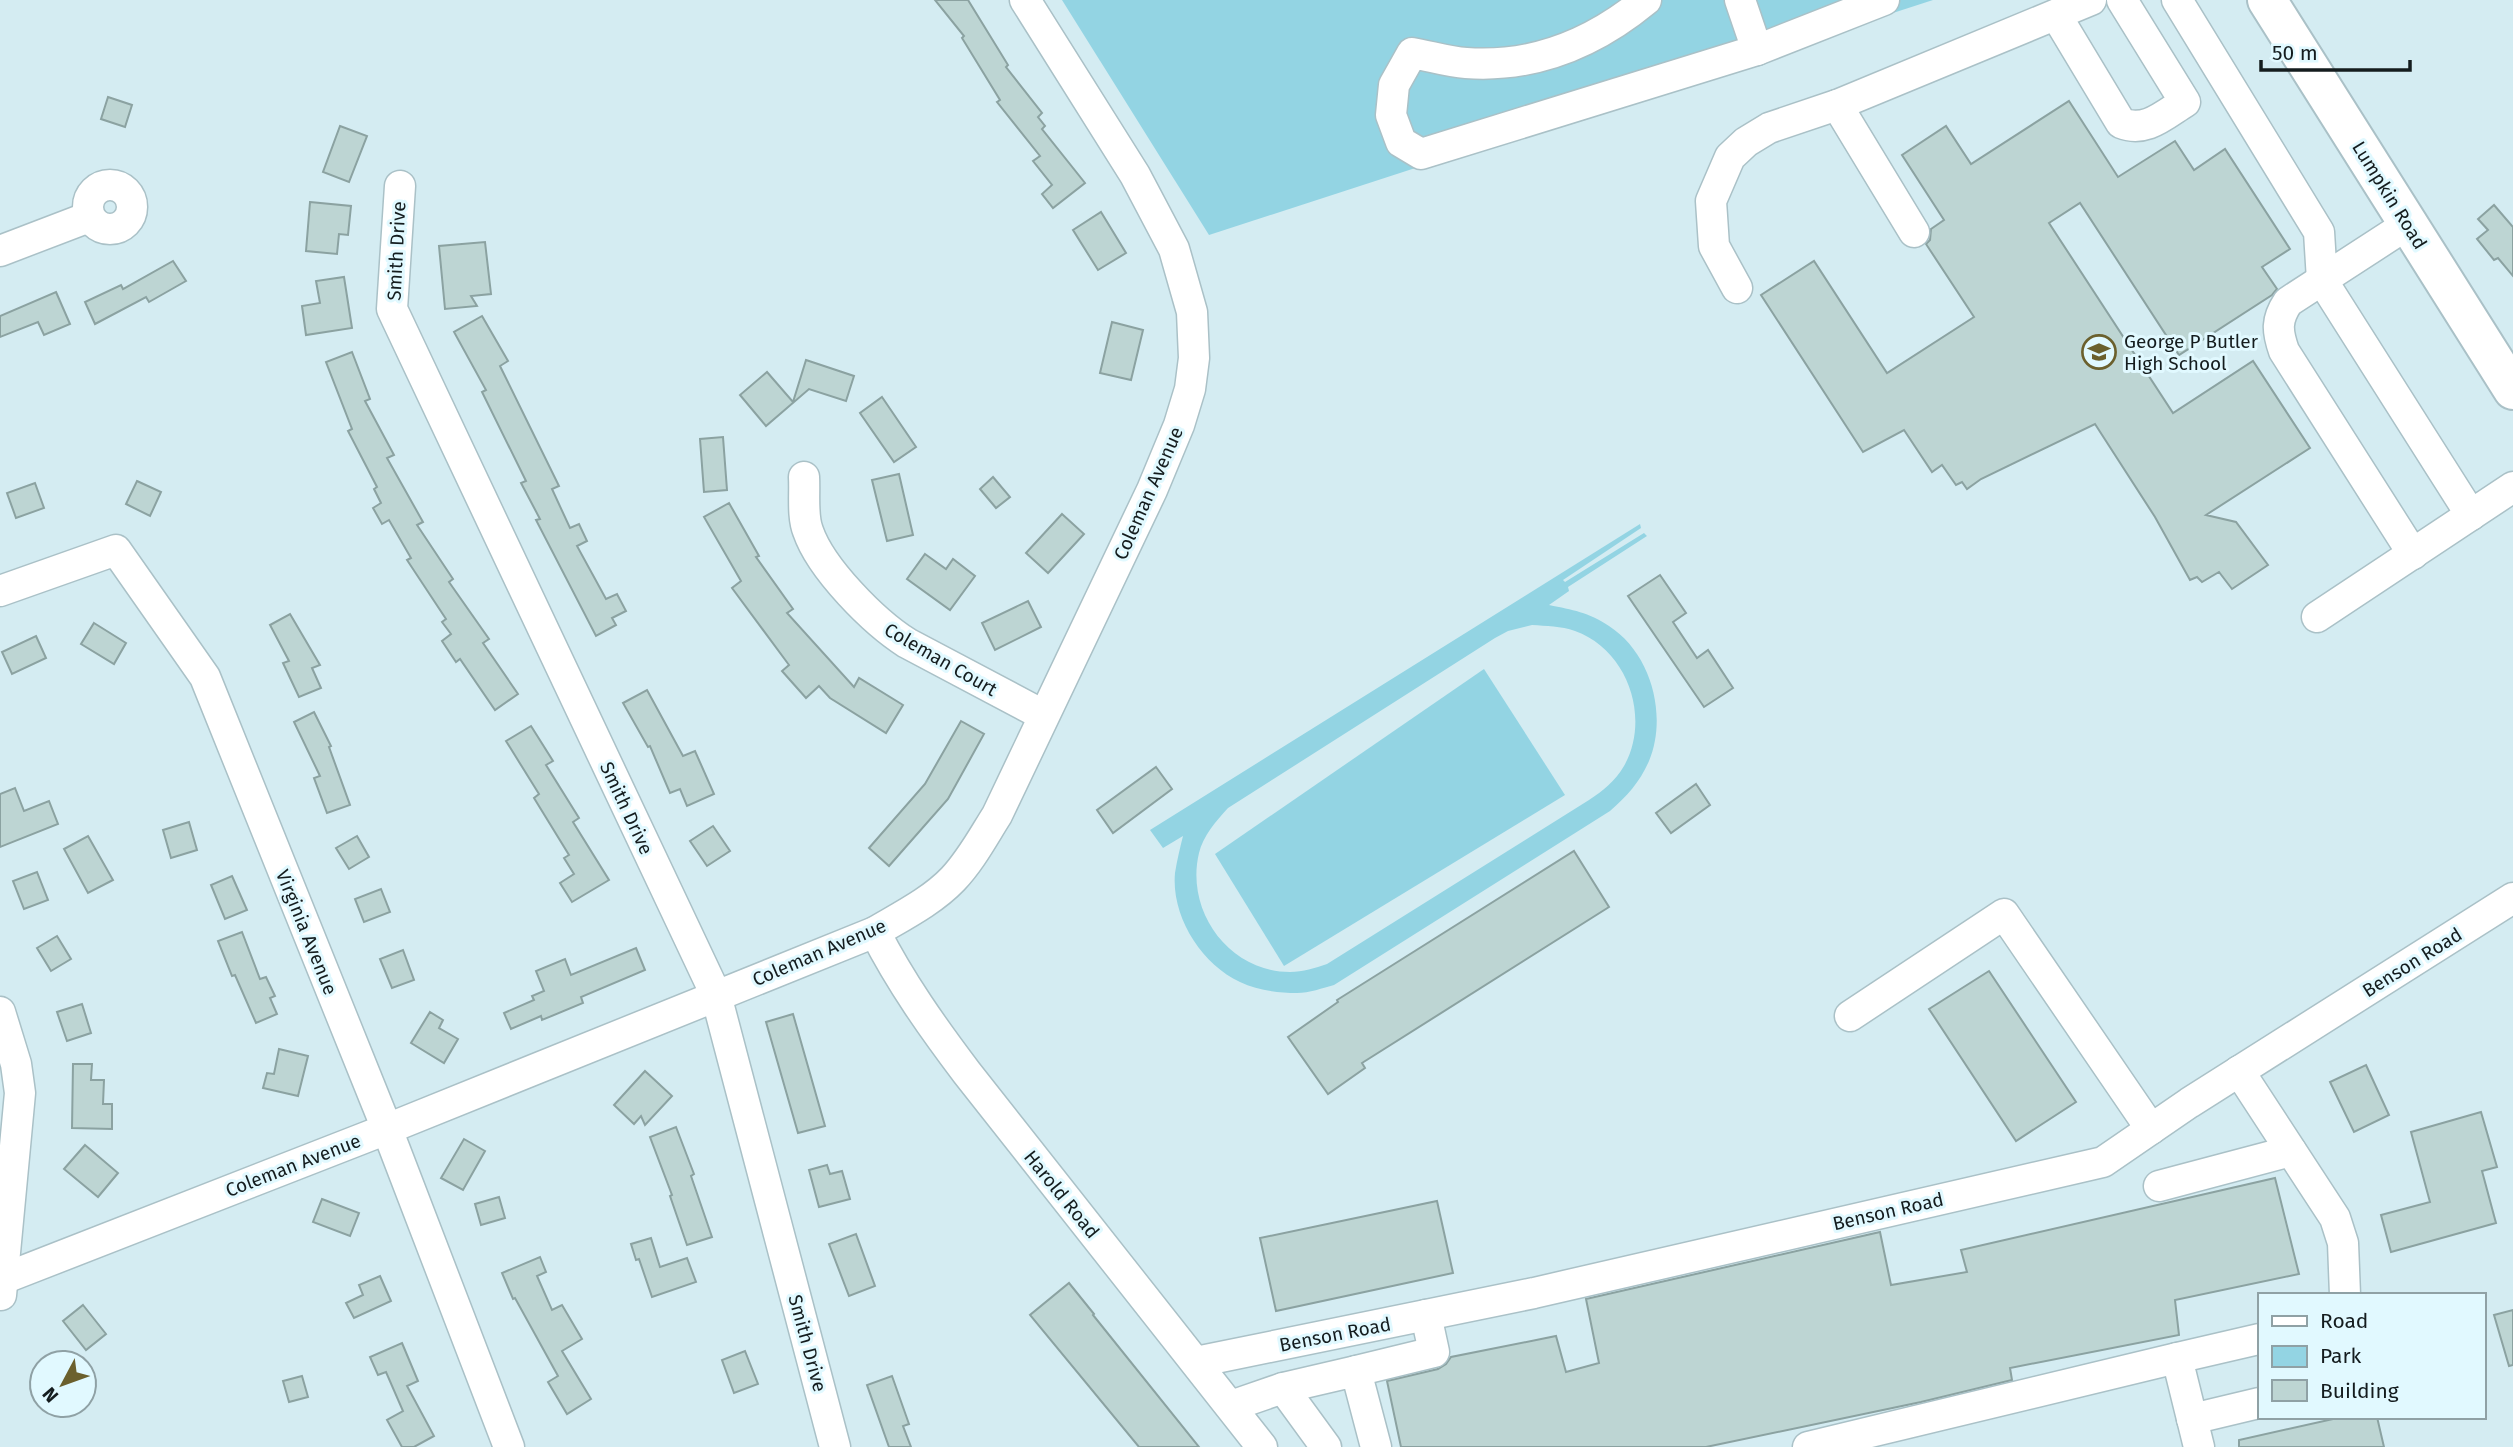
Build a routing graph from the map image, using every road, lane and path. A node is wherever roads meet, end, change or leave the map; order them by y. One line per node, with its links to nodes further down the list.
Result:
1 (1025, 0): 26 (street, Coleman Avenue)
2 (1646, 0): 10 (street)
3 (1740, 0): 10 (street)
4 (1884, 0): 10 (street)
5 (2091, 0): 9 (street)
6 (2122, 0): 9 (street)
7 (2176, 0): 17 (street)
8 (2267, 0): 14 (main road, Lumpkin Road)
9 (2056, 15): 11 (street)
10 (1757, 50)
11 (1837, 105): 15 (street); 18 (street)
12 (400, 186): 29 (street, Smith Drive)
13 (89, 217): 16 (street)
14 (2408, 224): 17 (street); 19 (main road, Lumpkin Road)
15 (1914, 232)
16 (0, 251)
17 (2322, 279): 22 (street); 23 (street)
18 (1737, 288)
19 (2513, 390)
20 (804, 477): 26 (street, Coleman Court)
21 (2513, 487): 22 (street)
22 (2471, 515): 23 (street)
23 (2413, 554): 25 (street)
24 (0, 592): 33 (street, Virginia Avenue)
25 (2317, 617)
26 (1043, 715): 28 (street, Coleman Avenue)
27 (2513, 898): 32 (street, Benson Road)
28 (875, 932): 29 (street, Coleman Avenue); 42 (street, Harold Road)
29 (716, 995): 33 (street, Coleman Avenue); 49 (street, Smith Drive)
30 (0, 1012): 37 (street)
31 (1850, 1016): 34 (street)
32 (2239, 1072): 34 (street, Benson Road); 35 (street)
33 (387, 1129): 37 (street, Coleman Avenue); 48 (street, Virginia Avenue)
34 (2151, 1129): 39 (street, Benson Road)
35 (2291, 1152): 36 (street); 38 (street)
36 (2159, 1186)
37 (1, 1286)
38 (2345, 1293)
39 (1426, 1315): 42 (street, Benson Road); 43 (street)
40 (2258, 1339): 41 (street)
41 (2177, 1358): 47 (street); 53 (street)
42 (1196, 1362): 46 (street, Harold Road)
43 (1356, 1371): 44 (street); 52 (street)
44 (1283, 1388): 46 (street); 51 (street)
45 (2258, 1403): 47 (street)
46 (1231, 1406): 50 (street, Harold Road)
47 (2195, 1433)
48 (509, 1447)
49 (835, 1447)
50 (1262, 1447)
51 (1326, 1447)
52 (1376, 1447)
53 (1808, 1447)

